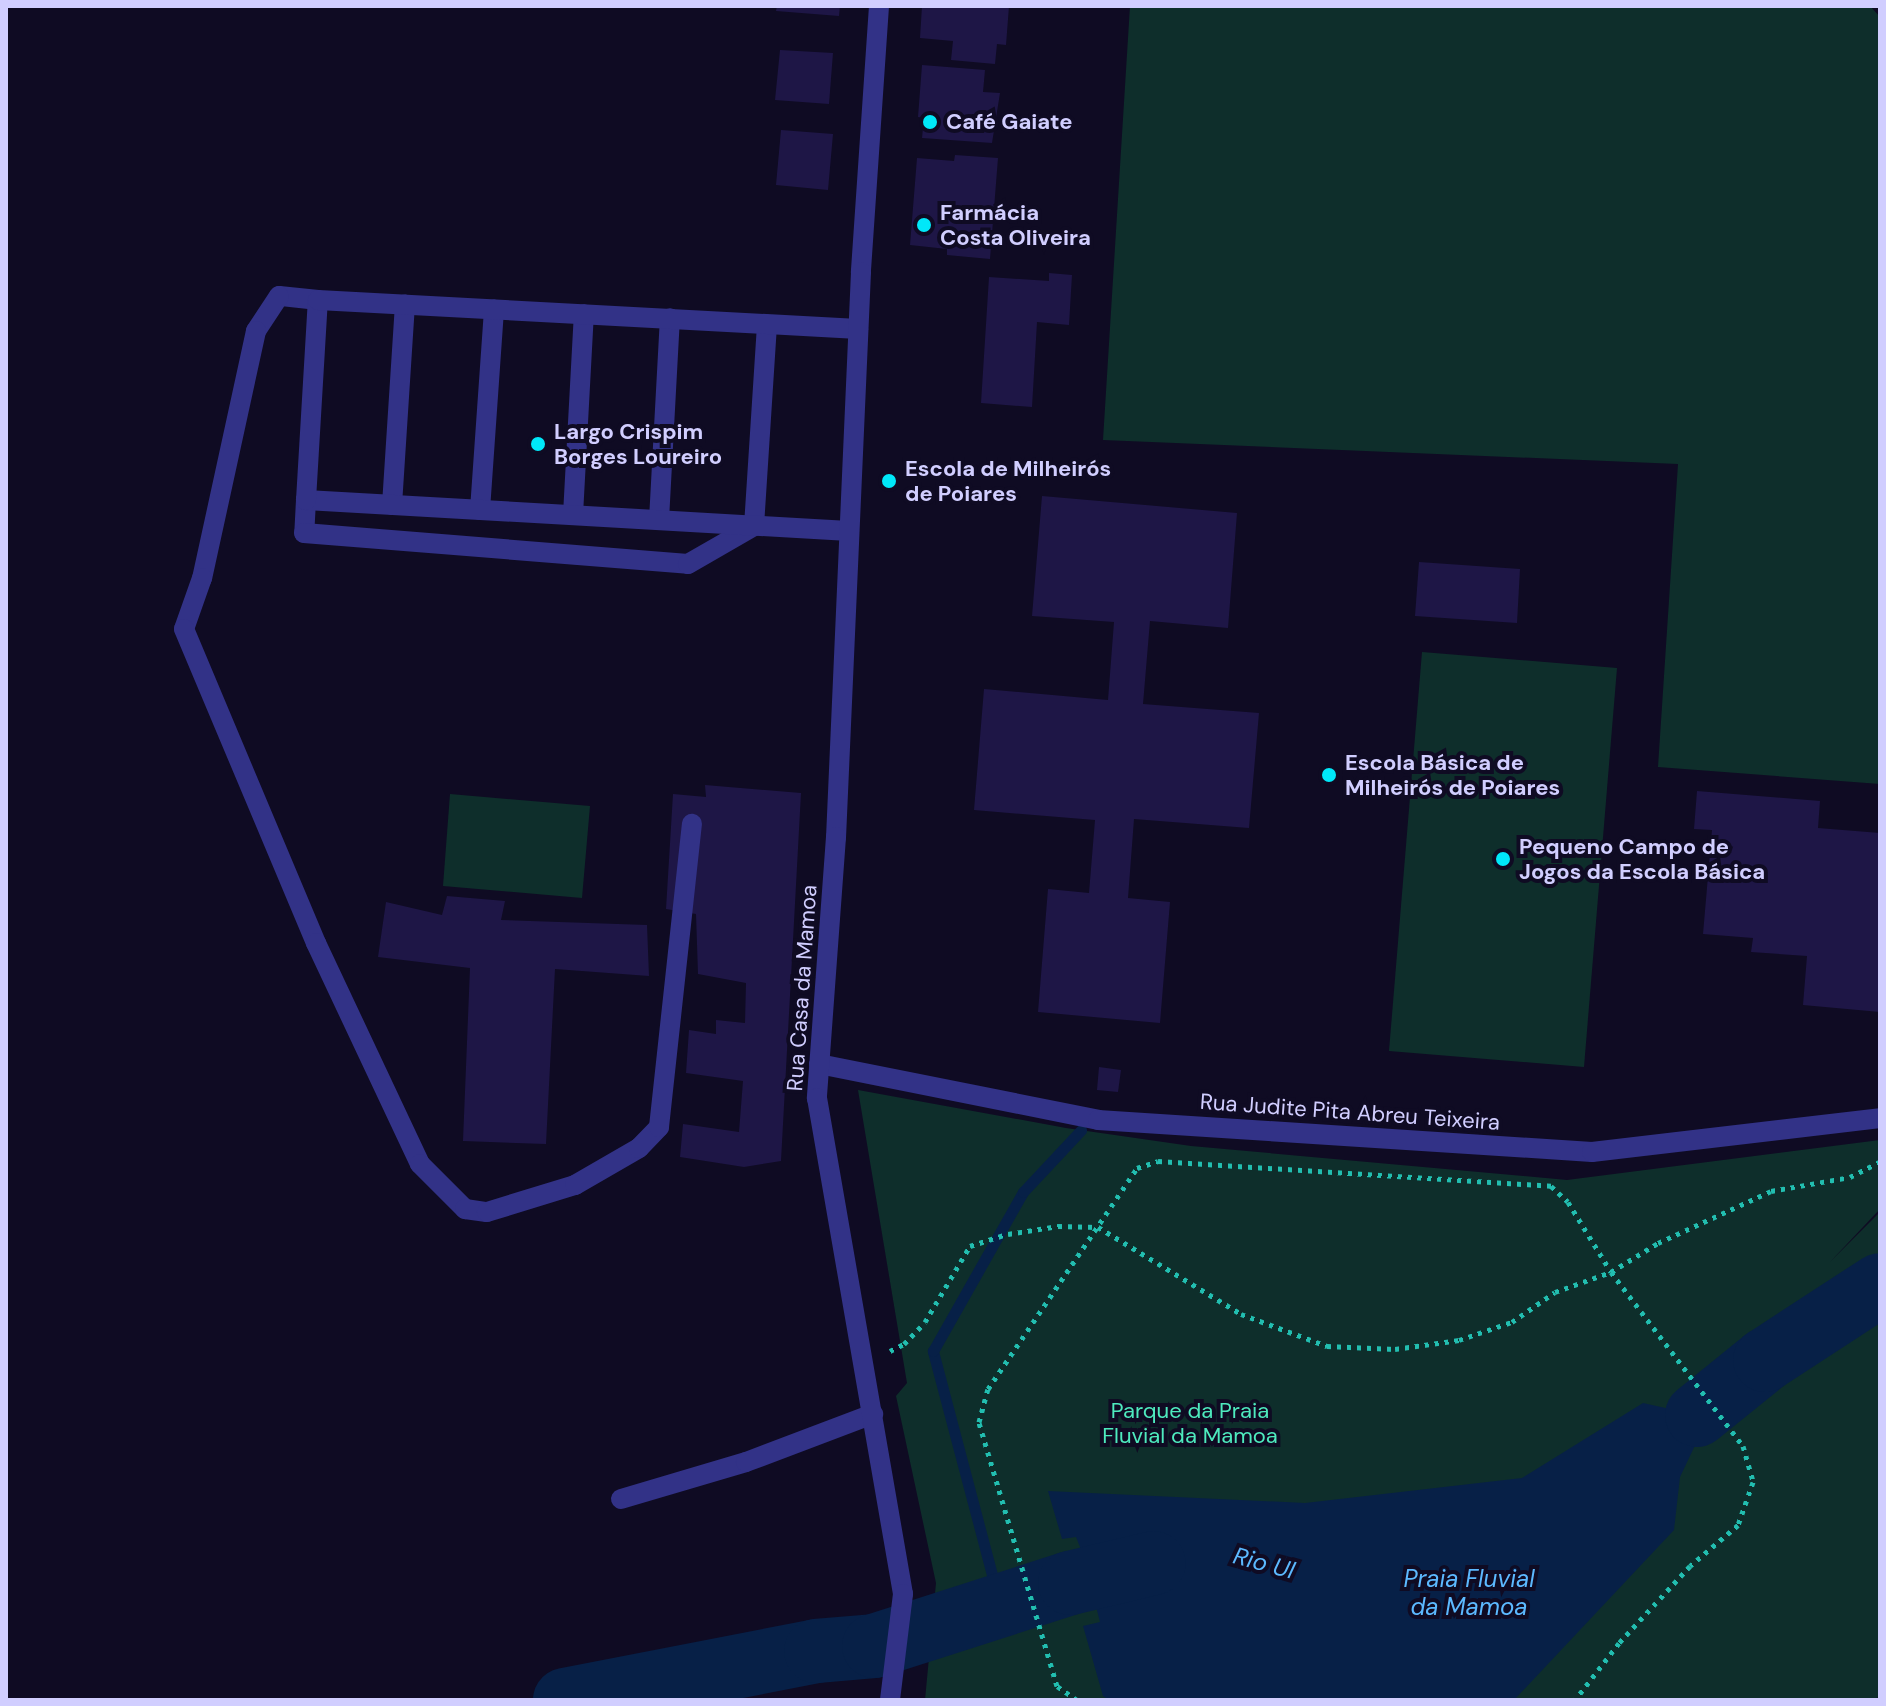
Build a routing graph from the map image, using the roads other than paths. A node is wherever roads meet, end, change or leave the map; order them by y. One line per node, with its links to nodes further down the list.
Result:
1 (879, 6): 8 (street, Rua Casa da Mamoa)
2 (318, 300): 3 (street); 9 (street); 16 (street)
3 (405, 304): 4 (street); 10 (street)
4 (494, 309): 5 (street); 11 (street)
5 (584, 314): 6 (street); 12 (street)
6 (670, 318): 7 (street); 13 (street)
7 (767, 324): 8 (street); 14 (street)
8 (858, 329): 15 (street, Rua Casa da Mamoa)
9 (306, 500): 10 (street); 14 (street)
10 (392, 505): 11 (street)
11 (480, 510): 12 (street)
12 (573, 515): 13 (street)
13 (659, 520): 14 (street)
14 (754, 526): 15 (street)
15 (849, 531): 17 (street, Rua Casa da Mamoa)
16 (692, 824)
17 (819, 1064): 18 (street, Rua Judite Pita Abreu Teixeira); 19 (street, Rua Casa da Mamoa)
18 (1880, 1118)
19 (873, 1414): 20 (street); 21 (street, Rua Casa da Mamoa)
20 (621, 1499)
21 (890, 1698)

